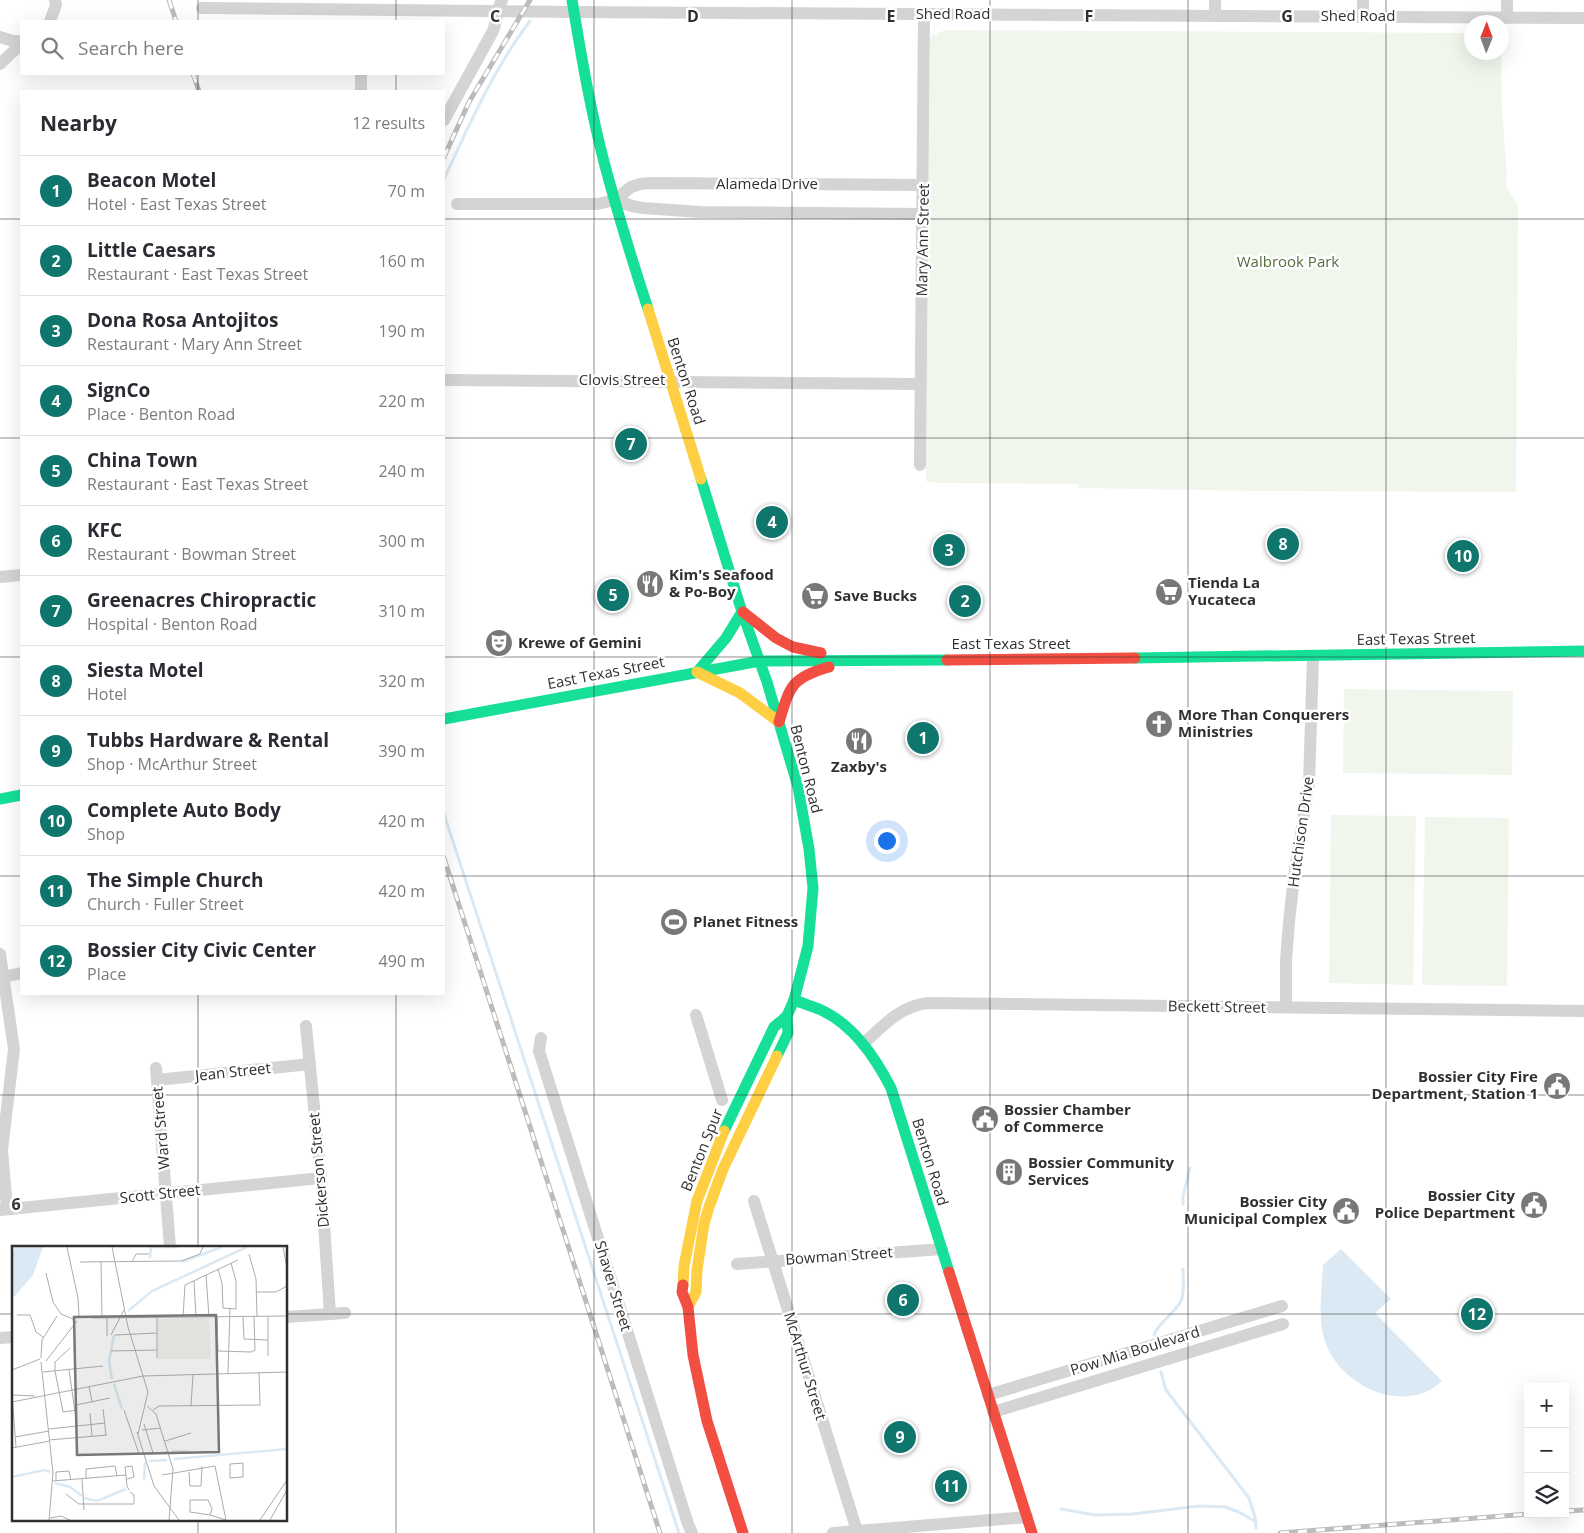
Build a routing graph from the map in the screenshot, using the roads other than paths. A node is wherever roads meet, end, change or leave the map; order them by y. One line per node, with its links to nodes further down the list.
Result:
1 (55, 0): 17 (street)
2 (1215, 0): 10 (street)
3 (1363, 0): 13 (street)
4 (1508, 0): 11 (street)
5 (308, 4): 8 (street, Shed Road); 12 (street, Shed Road)
6 (500, 6): 7 (street, Shed Road); 12 (street, Shed Road); 24 (street)
7 (573, 6): 9 (street, Shed Road); 26 (main road, Benton Road)
8 (202, 8)
9 (924, 14): 10 (street, Shed Road); 25 (street, Mary Ann Street)
10 (1215, 15): 13 (street, Shed Road)
11 (1507, 15)
12 (362, 16)
13 (1363, 16): 14 (street, Shed Road)
14 (1464, 17)
15 (1509, 18): 16 (street, Shed Road)
16 (1584, 18)
17 (50, 20)
18 (0, 38): 19 (street)
19 (20, 42)
20 (20, 43): 21 (street)
21 (0, 64)
22 (361, 75): 23 (street)
23 (361, 90)
24 (445, 118)
25 (923, 186): 26 (street, Alameda Drive); 28 (street, Mary Ann Street)
26 (615, 200): 27 (street, Alameda Drive); 28 (street, Alameda Drive); 30 (main road, Benton Road)
27 (457, 204)
28 (923, 214): 31 (street, Mary Ann Street)
29 (445, 380): 30 (street, Clovis Street)
30 (670, 380): 31 (street, Clovis Street); 35 (main road, Benton Road)
31 (921, 384): 32 (street, Mary Ann Street)
32 (920, 465)
33 (20, 575): 34 (street)
34 (0, 577)
35 (742, 612): 38 (main road); 39 (main road, Benton Road); 40 (main road)
36 (1584, 651): 37 (main road, East Texas Street)
37 (1313, 657): 38 (main road, East Texas Street); 49 (street, Hutchison Drive)
38 (857, 660): 39 (main road, East Texas Street); 42 (main road)
39 (760, 661): 40 (main road, East Texas Street); 42 (main road, Benton Road)
40 (697, 672): 41 (main road, East Texas Street); 42 (main road)
41 (445, 720)
42 (779, 722): 48 (main road, Benton Road)
43 (20, 795): 44 (main road)
44 (0, 799)
45 (0, 954): 47 (street)
46 (20, 974): 47 (street)
47 (4, 976): 53 (street)
48 (794, 1000): 55 (main road, Benton Road); 77 (main road, Benton Spur)
49 (1286, 1007): 50 (street, Beckett Street); 55 (street, Beckett Street)
50 (1584, 1011)
51 (696, 1015): 58 (street)
52 (306, 1026): 56 (street, Dickerson Street)
53 (6, 1034): 62 (street)
54 (541, 1038): 76 (street, Shaver Street)
55 (863, 1044): 64 (main road, Benton Road)
56 (310, 1064): 57 (street, Jean Street); 59 (street, Dickerson Street)
57 (156, 1074): 60 (street, Ward Street)
58 (722, 1100)
59 (321, 1178): 60 (street, Scott Street); 69 (street, Dickerson Street)
60 (166, 1193): 62 (street, Scott Street); 63 (street, Ward Street)
61 (754, 1201): 65 (street, McArthur Street)
62 (3, 1209)
63 (170, 1246)
64 (942, 1249): 65 (street, Bowman Street); 72 (main road, Benton Road)
65 (773, 1261): 66 (street, Bowman Street); 75 (street, McArthur Street)
66 (737, 1264)
67 (1282, 1306): 72 (street, Pow Mia Boulevard)
68 (345, 1313): 69 (street)
69 (330, 1314): 70 (street)
70 (288, 1317)
71 (1283, 1324): 73 (street, Pow Mia Boulevard)
72 (988, 1394): 73 (main road, Benton Road)
73 (993, 1412): 74 (main road, Benton Road)
74 (1027, 1517): 75 (street); 79 (main road, Benton Road)
75 (856, 1531): 78 (street)
76 (692, 1533)
77 (743, 1533)
78 (833, 1533)
79 (1032, 1533)

